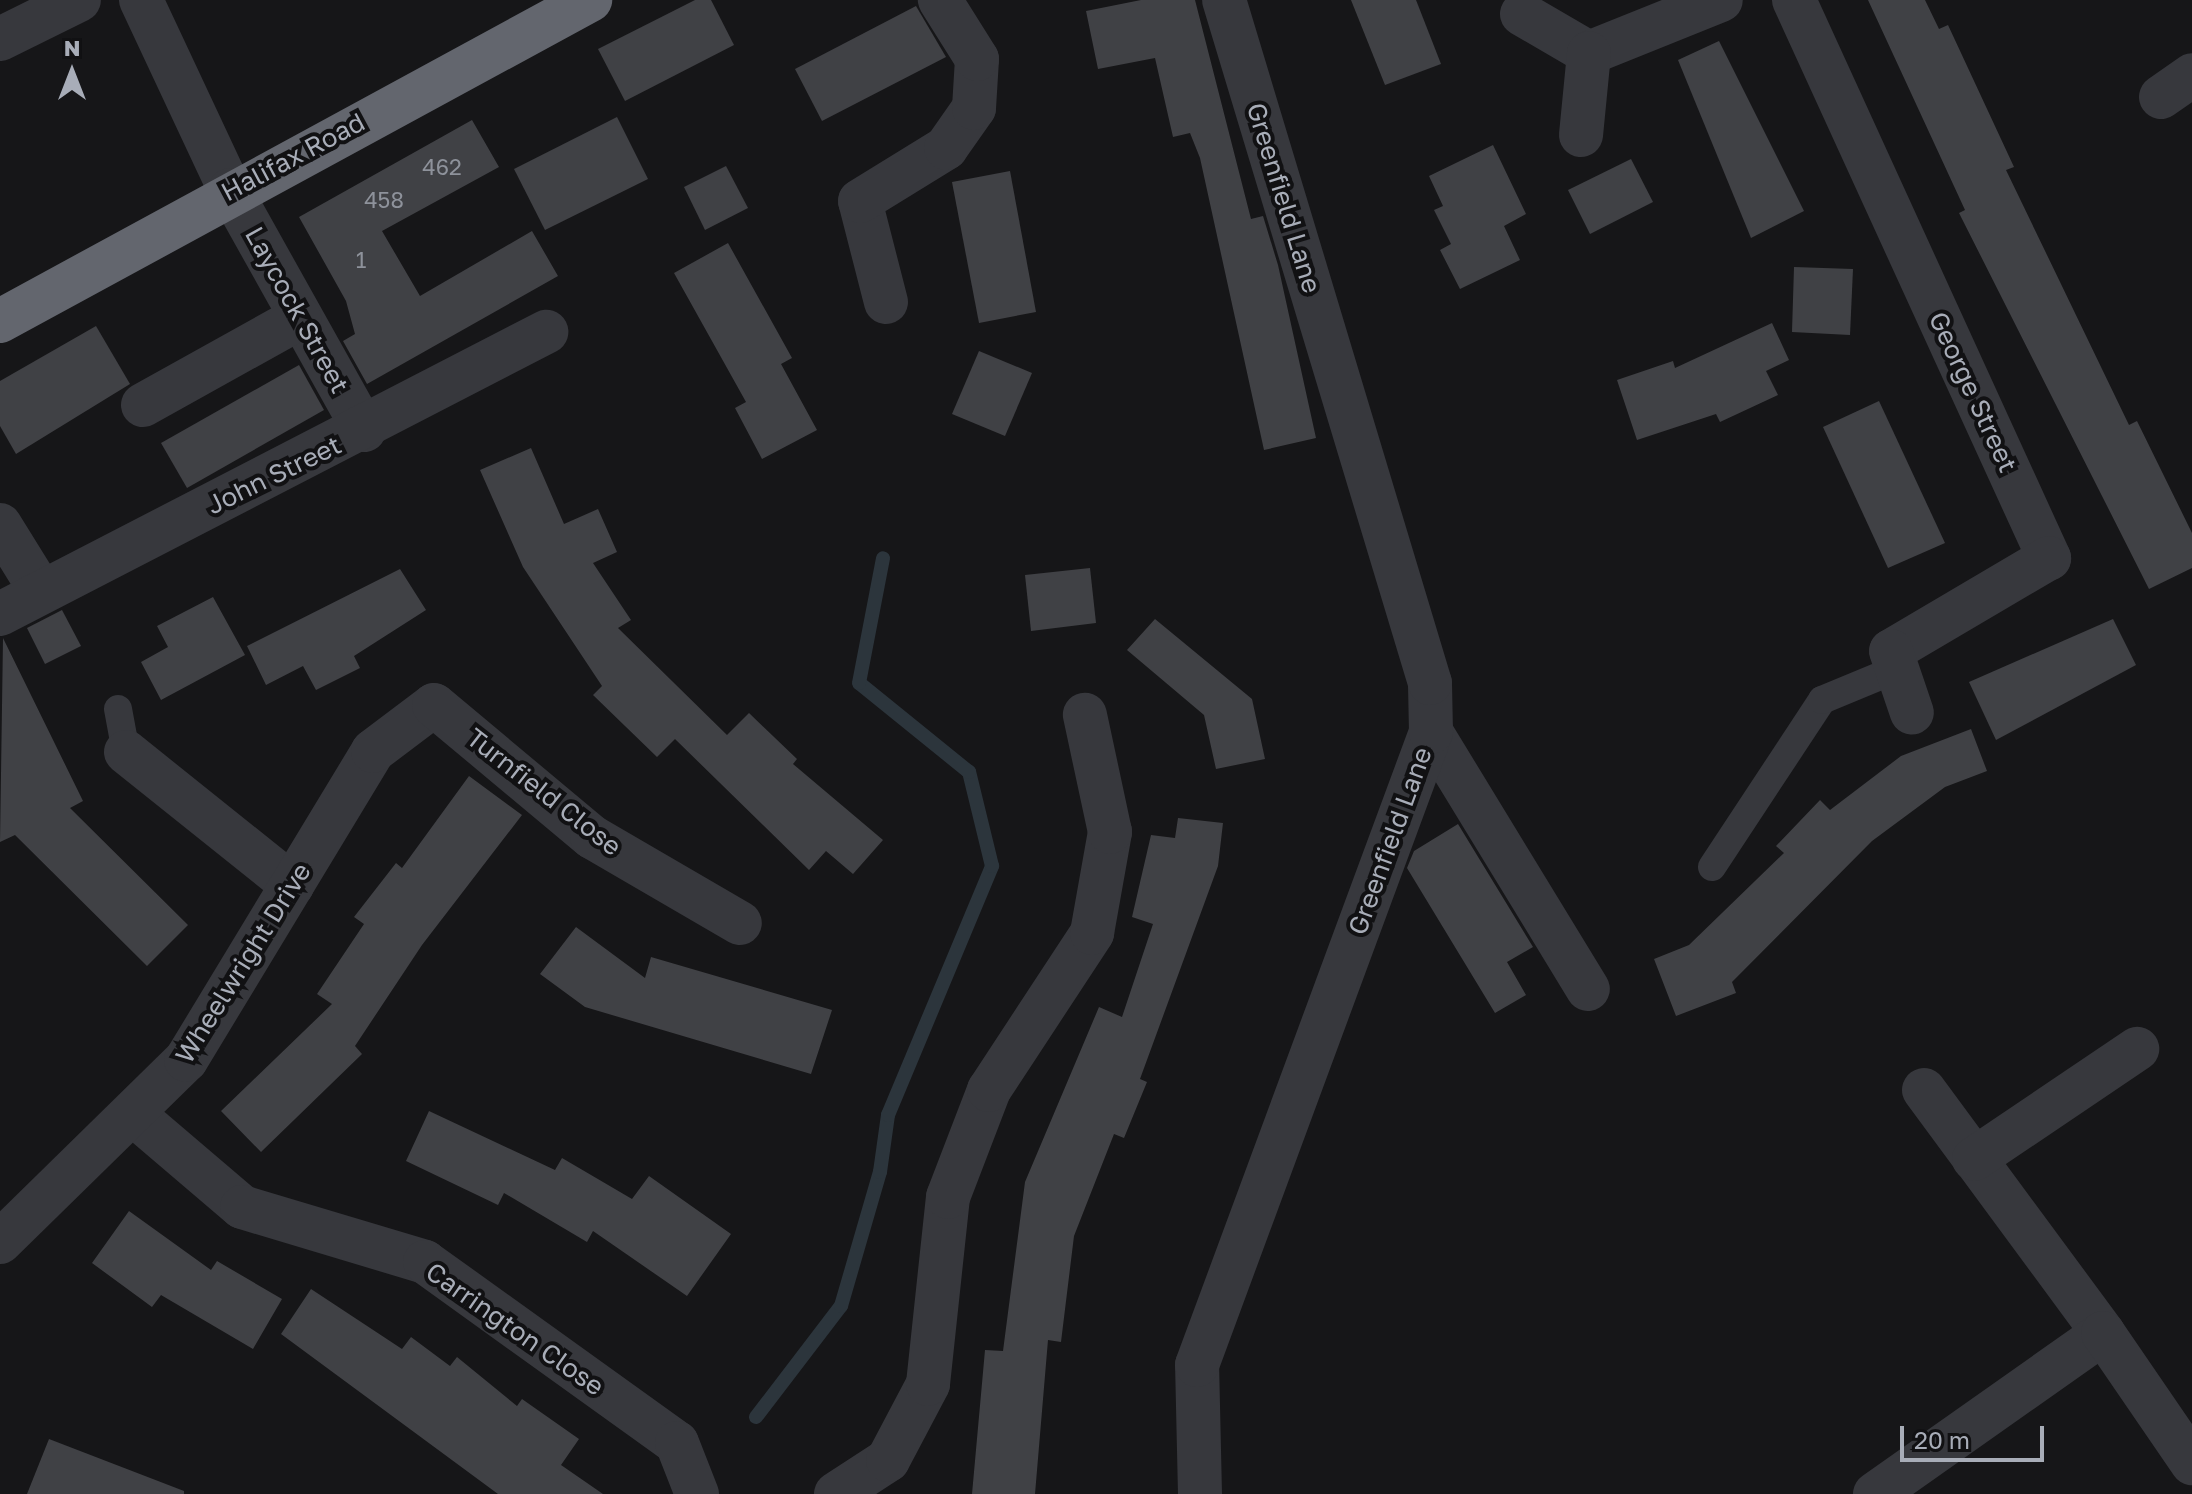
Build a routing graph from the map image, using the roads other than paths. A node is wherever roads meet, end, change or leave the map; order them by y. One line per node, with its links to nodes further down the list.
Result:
1 (79, 0): 9 (street)
2 (141, 0): 12 (street, Laycock Street)
3 (590, 0): 12 (highway, Halifax Road)
4 (940, 0): 13 (street)
5 (1224, 0): 27 (street, Greenfield Lane)
6 (1721, 0): 10 (street)
7 (1794, 0): 22 (street, George Street)
8 (1522, 14): 10 (street)
9 (0, 39)
10 (1589, 53): 11 (street)
11 (1581, 135)
12 (230, 190): 14 (street, Laycock Street); 15 (highway, Halifax Road)
13 (886, 302)
14 (299, 318): 17 (street); 18 (street, Laycock Street)
15 (0, 321)
16 (546, 332): 18 (street, John Street)
17 (143, 405)
18 (364, 430): 20 (street, John Street)
19 (0, 525): 20 (street)
20 (41, 591): 21 (street, John Street)
21 (0, 614)
22 (1897, 669): 25 (street); 29 (lane)
23 (434, 705): 30 (street, Wheelwright Drive); 31 (street, Turnfield Close)
24 (118, 709): 28 (lane)
25 (1912, 713)
26 (1085, 715): 41 (street)
27 (1431, 732): 32 (street); 42 (street, Greenfield Lane)
28 (126, 752): 30 (street)
29 (1712, 867)
30 (292, 885): 35 (street, Wheelwright Drive)
31 (740, 923)
32 (1588, 989)
33 (2137, 1049): 36 (street)
34 (1924, 1090): 36 (street)
35 (133, 1114): 37 (street, Wheelwright Drive); 40 (street, Carrington Close)
36 (1974, 1159): 38 (street)
37 (0, 1242)
38 (2103, 1333): 39 (street); 43 (street)
39 (2192, 1463)
40 (697, 1494)
41 (836, 1494)
42 (1200, 1494)
43 (1875, 1494)

